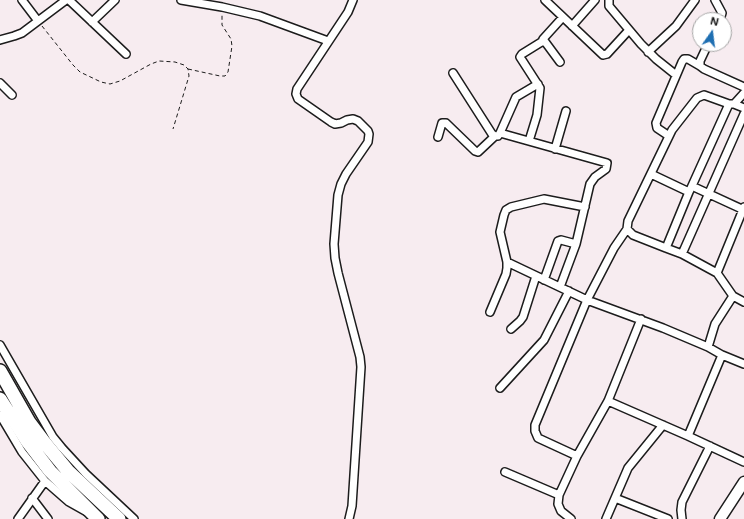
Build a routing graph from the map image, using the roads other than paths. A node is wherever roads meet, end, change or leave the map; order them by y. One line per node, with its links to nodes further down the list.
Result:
1 (22, 0): 15 (street)
2 (66, 0): 15 (street)
3 (69, 0): 16 (street)
4 (115, 0): 16 (street)
5 (181, 0): 12 (street)
6 (353, 0): 20 (street)
7 (545, 0): 14 (street)
8 (595, 0): 17 (street)
9 (608, 0): 18 (street)
10 (695, 0): 22 (street)
11 (715, 0): 13 (street)
12 (222, 4): 20 (street)
13 (721, 12)
14 (563, 17): 17 (street); 21 (street)
15 (38, 21): 19 (street)
16 (92, 22): 24 (street)
17 (572, 26): 18 (street)
18 (629, 30): 22 (street)
19 (0, 40)
20 (328, 41): 89 (street)
21 (544, 41): 25 (street); 30 (street)
22 (648, 52): 28 (street)
23 (704, 52): 26 (street)
24 (126, 54)
25 (560, 62)
26 (700, 66): 28 (street); 31 (street)
27 (453, 73): 38 (street)
28 (676, 75): 39 (street)
29 (0, 83): 33 (street)
30 (538, 84): 38 (street); 41 (street)
31 (744, 87)
32 (744, 93): 34 (street)
33 (12, 95)
34 (732, 104): 35 (street); 39 (street); 44 (street)
35 (744, 108)
36 (566, 111): 42 (street)
37 (744, 114): 45 (street)
38 (498, 135): 40 (street); 41 (street)
39 (669, 136): 43 (street)
40 (438, 137)
41 (529, 141): 42 (street)
42 (555, 148): 46 (street)
43 (651, 174): 44 (street); 48 (street)
44 (690, 190): 45 (street); 50 (street)
45 (709, 193): 47 (street); 51 (street)
46 (585, 207): 49 (street); 52 (street)
47 (744, 209): 53 (street)
48 (628, 229): 50 (street); 59 (street)
49 (576, 244): 55 (street); 56 (street)
50 (666, 248): 51 (street)
51 (682, 254): 53 (street)
52 (507, 262): 54 (street); 61 (street)
53 (717, 272): 58 (street)
54 (536, 276): 55 (street); 63 (street)
55 (544, 280): 56 (street)
56 (560, 287): 57 (street)
57 (569, 291): 59 (street); 69 (street)
58 (733, 296): 60 (street); 65 (street)
59 (587, 300): 62 (street); 76 (street)
60 (744, 302)
61 (490, 312)
62 (641, 319): 65 (street); 71 (street)
63 (511, 329)
64 (0, 345): 88 (street)
65 (708, 347): 66 (street)
66 (722, 355): 67 (street); 74 (street)
67 (744, 364)
68 (0, 371): 87 (highway)
69 (500, 388)
70 (0, 399): 84 (highway)
71 (608, 401): 73 (street); 76 (street)
72 (0, 415): 79 (street)
73 (663, 425): 74 (street); 83 (street)
74 (688, 436): 75 (street)
75 (710, 446): 77 (street); 93 (street)
76 (577, 456): 81 (street)
77 (744, 462)
78 (505, 472): 81 (street)
79 (45, 481): 82 (street); 84 (street)
80 (744, 482): 94 (street)
81 (559, 495): 90 (street)
82 (32, 498): 85 (street); 86 (street)
83 (615, 498): 91 (street); 92 (street)
84 (96, 516)
85 (18, 519)
86 (48, 519)
87 (119, 519)
88 (134, 519)
89 (349, 519)
90 (571, 519)
91 (606, 519)
92 (668, 519)
93 (682, 519)
94 (720, 519)

